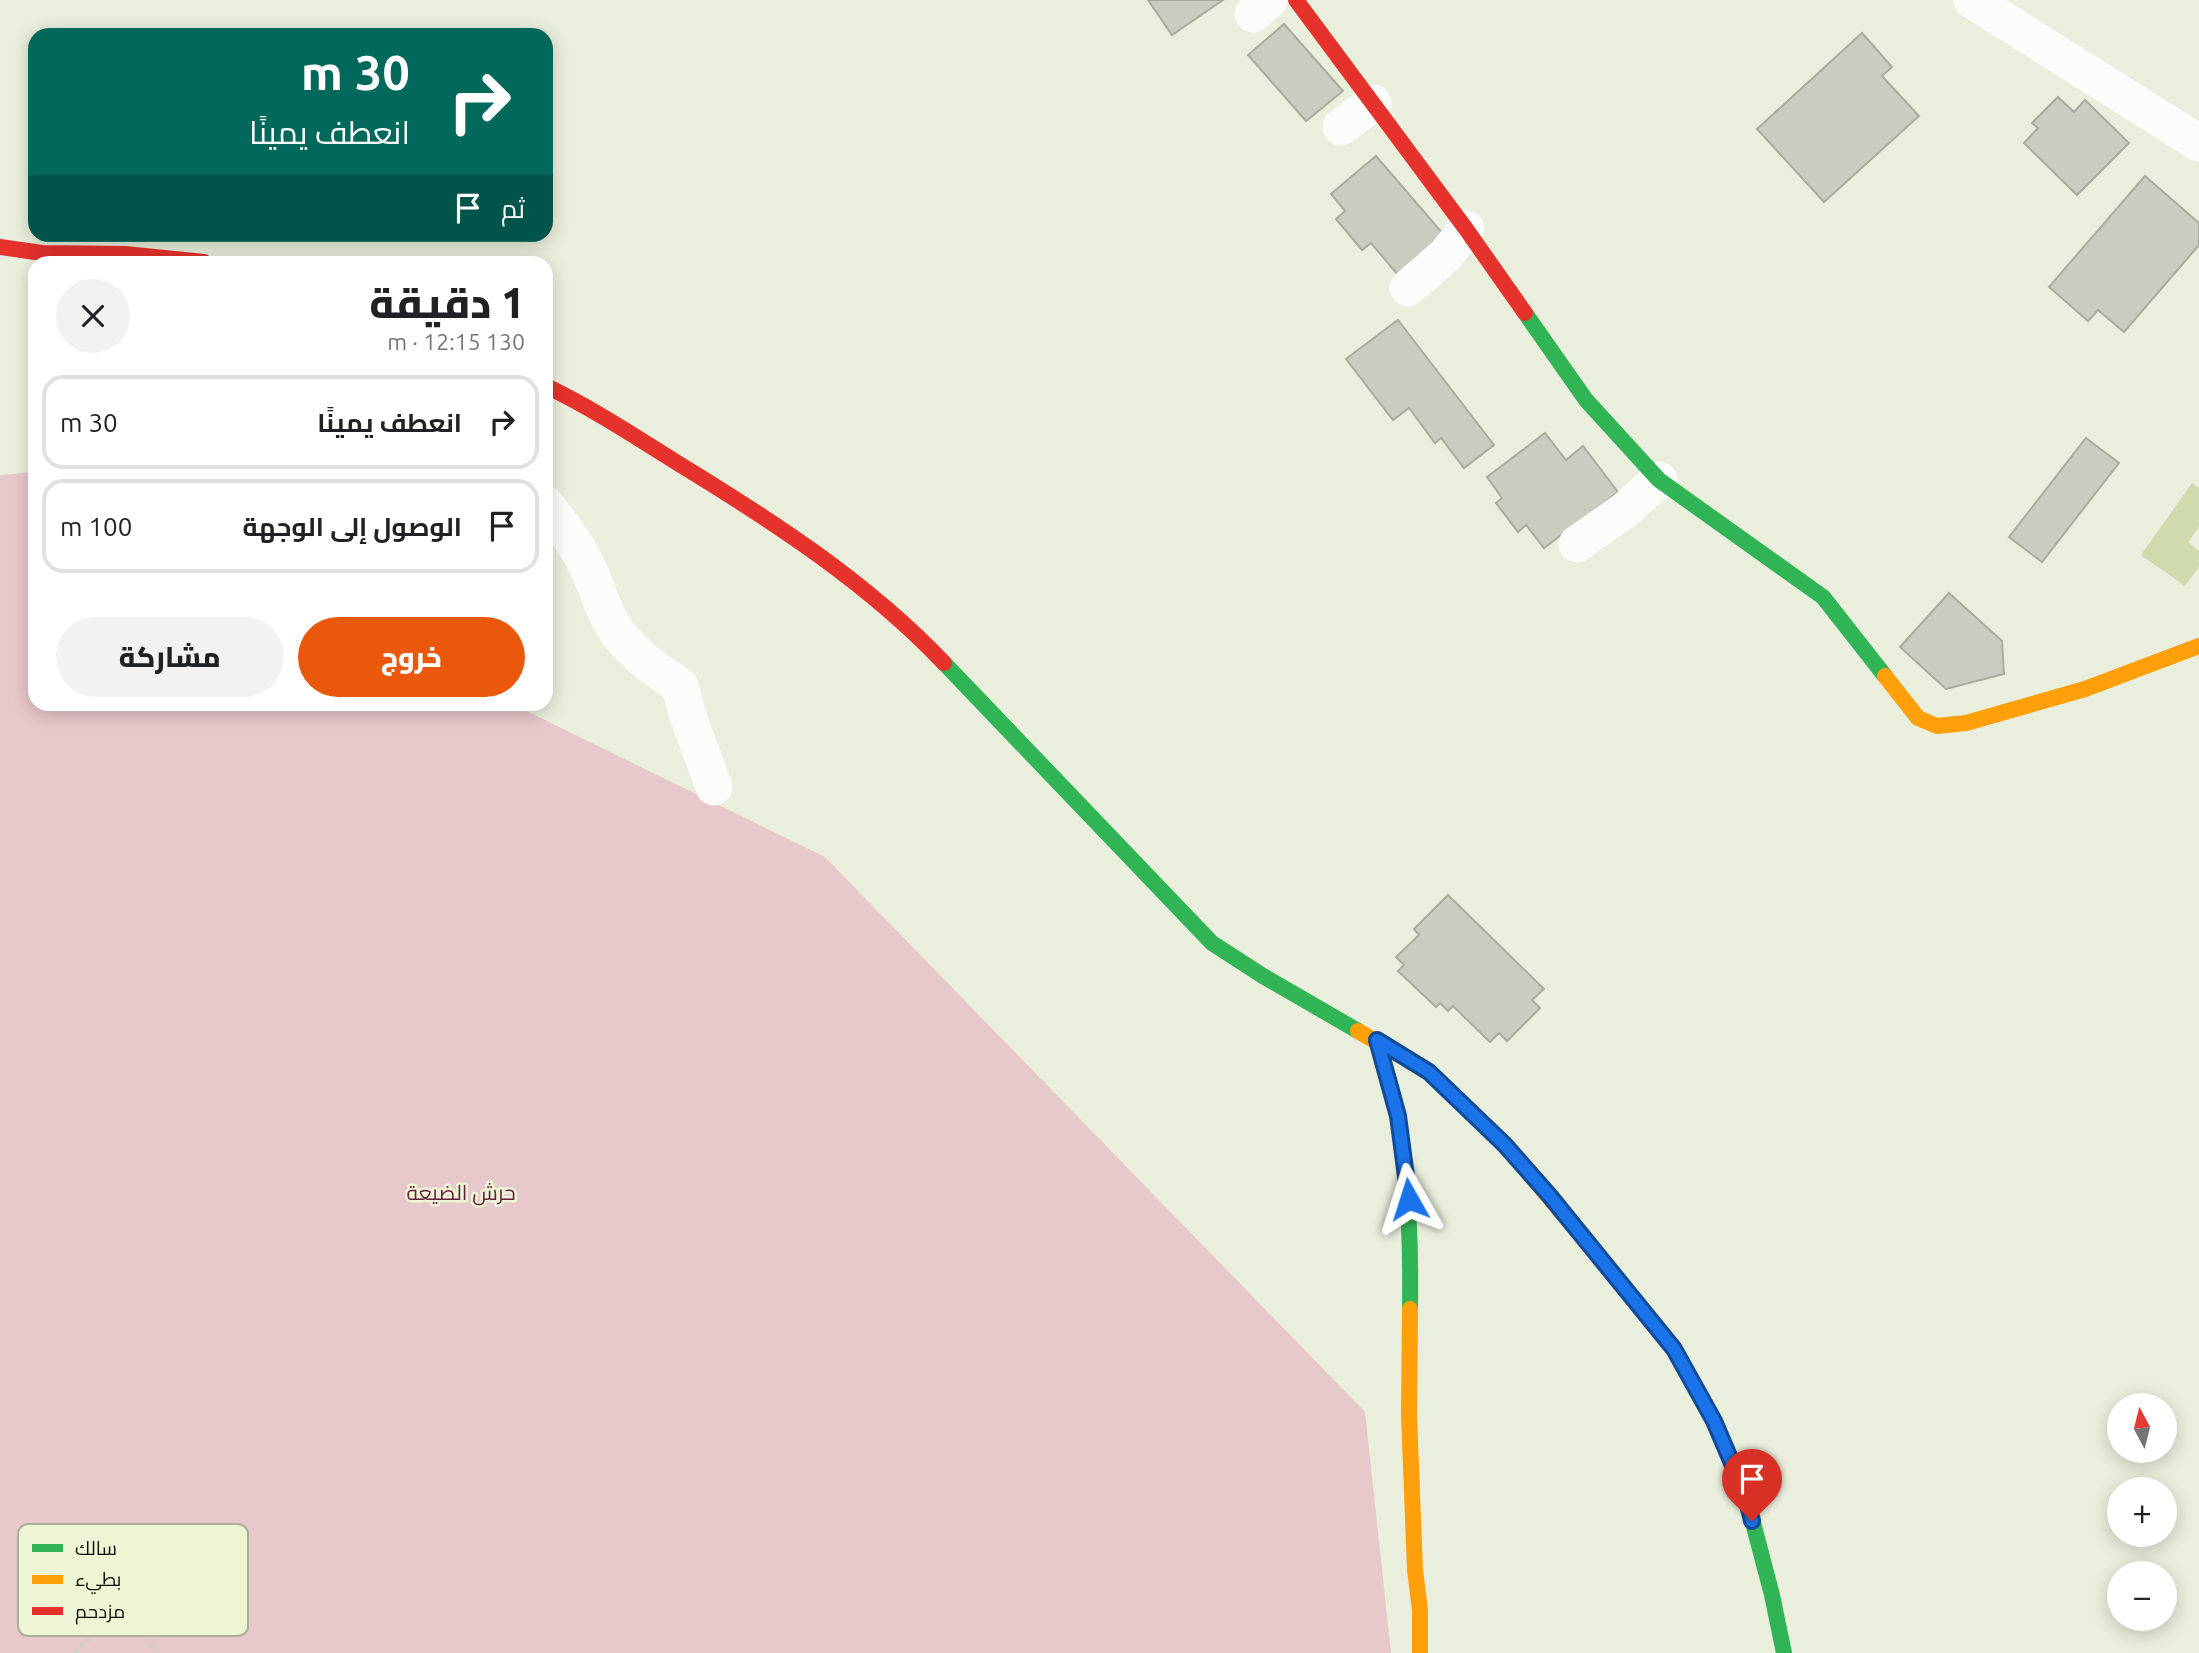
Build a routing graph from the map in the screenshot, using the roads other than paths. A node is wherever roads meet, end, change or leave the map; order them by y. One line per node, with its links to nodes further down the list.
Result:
1 (1296, 0): 3 (street)
2 (1972, 0): 5 (street)
3 (1373, 103): 4 (street); 6 (street)
4 (1341, 127)
5 (2199, 142)
6 (1466, 229): 9 (street); 11 (street)
7 (0, 247): 8 (street)
8 (145, 256)
9 (1408, 288)
10 (553, 389): 16 (street)
11 (1658, 480): 13 (street); 14 (street)
12 (553, 514): 15 (street)
13 (1577, 544)
14 (2199, 646)
15 (713, 787)
16 (1377, 1040): 17 (street); 18 (street)
17 (1420, 1653)
18 (1784, 1653)

